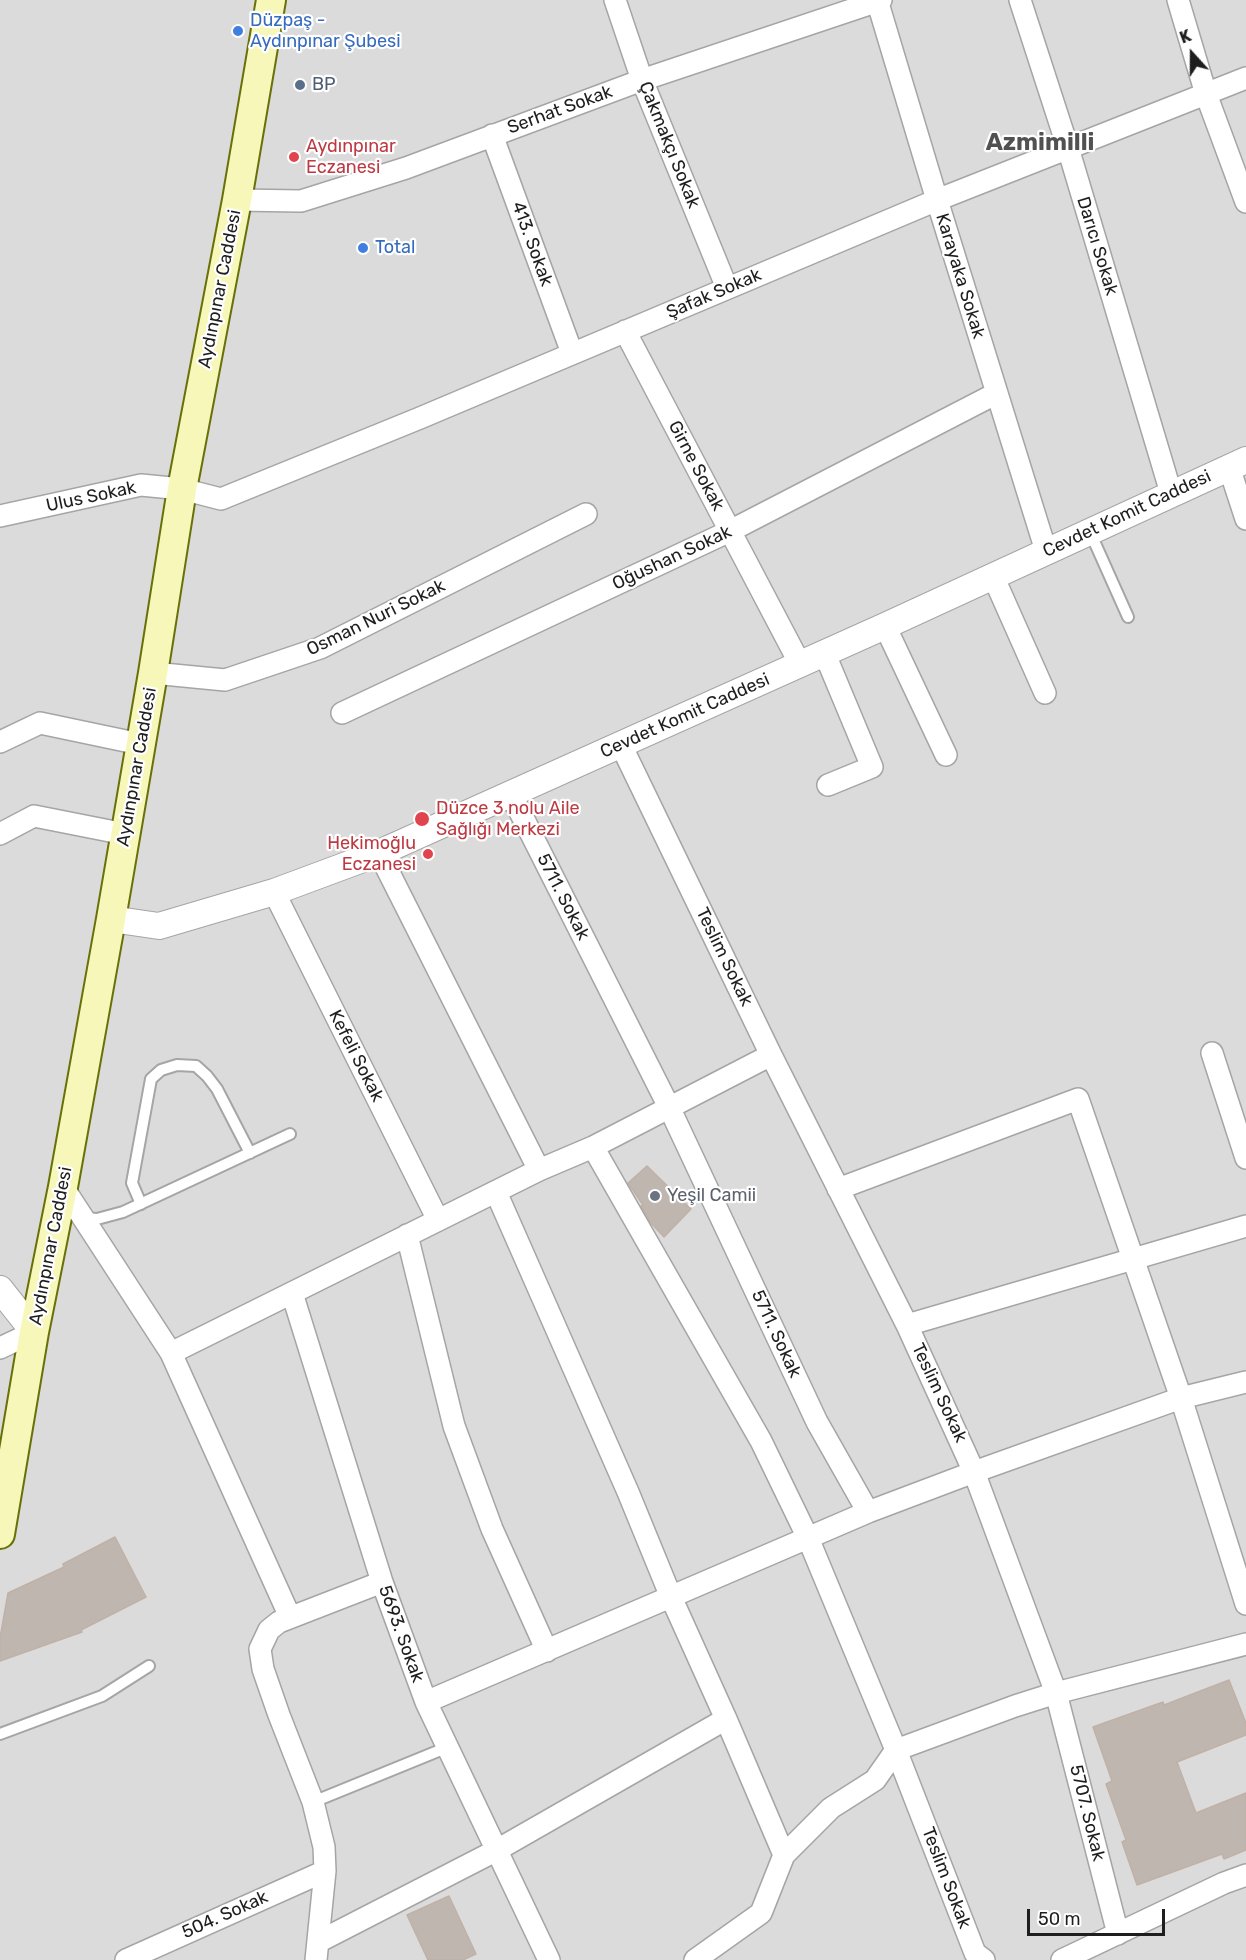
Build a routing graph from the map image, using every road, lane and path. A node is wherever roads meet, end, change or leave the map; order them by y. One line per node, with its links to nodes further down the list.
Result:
1 (271, 0): 12 (main road, Aydınpınar Caddesi)
2 (615, 0): 7 (street, Çakmakçı Sokak)
3 (878, 0): 7 (street, Serhat Sokak); 13 (street, Karayaka Sokak)
4 (1020, 0): 10 (street, Darıcı Sokak)
5 (1178, 0): 8 (street)
6 (1246, 78): 8 (street, Şafak Sokak)
7 (642, 80): 9 (street, Serhat Sokak); 14 (street, Çakmakçı Sokak)
8 (1206, 94): 10 (street, Şafak Sokak); 11 (street)
9 (492, 135): 12 (street, Serhat Sokak); 16 (street, 413. Sokak)
10 (1068, 148): 13 (street, Şafak Sokak); 20 (street, Darıcı Sokak)
11 (1244, 188)
12 (237, 200): 19 (main road, Aydınpınar Caddesi)
13 (937, 200): 14 (street, Şafak Sokak); 17 (street, Karayaka Sokak)
14 (727, 288): 15 (street, Şafak Sokak)
15 (625, 331): 16 (street, Şafak Sokak); 24 (street, Girne Sokak)
16 (572, 353): 19 (street, Şafak Sokak)
17 (997, 393): 24 (street, Oğushan Sokak); 26 (street, Karayaka Sokak)
18 (1237, 464): 20 (street, Cevdet Komit Caddesi); 23 (street)
19 (182, 489): 22 (street, Ulus Sokak); 32 (main road, Aydınpınar Caddesi)
20 (1171, 493): 25 (street, Cevdet Komit Caddesi)
21 (586, 514): 32 (street, Osman Nuri Sokak)
22 (0, 516)
23 (1246, 519)
24 (730, 531): 31 (street, Girne Sokak); 34 (street, Oğushan Sokak)
25 (1090, 531): 26 (street, Cevdet Komit Caddesi); 28 (lane)
26 (1046, 551): 27 (street, Cevdet Komit Caddesi)
27 (993, 576): 29 (street, Cevdet Komit Caddesi); 33 (street)
28 (1128, 617)
29 (885, 626): 30 (street, Cevdet Komit Caddesi); 38 (street)
30 (824, 652): 31 (street, Cevdet Komit Caddesi); 39 (street)
31 (800, 664): 37 (street, Cevdet Komit Caddesi)
32 (153, 673): 36 (main road, Aydınpınar Caddesi)
33 (1045, 693)
34 (342, 713)
35 (0, 742): 36 (street)
36 (140, 744): 42 (main road, Aydınpınar Caddesi)
37 (621, 745): 40 (street, Cevdet Komit Caddesi); 47 (street, Teslim Sokak)
38 (946, 755)
39 (828, 784)
40 (512, 794): 43 (street, Cevdet Komit Caddesi); 48 (street, 5711. Sokak)
41 (0, 834): 42 (street)
42 (125, 834): 45 (main road, Aydınpınar Caddesi)
43 (379, 853): 44 (street, Cevdet Komit Caddesi); 53 (street)
44 (274, 892): 45 (street, Cevdet Komit Caddesi); 59 (street, Kefeli Sokak)
45 (111, 919): 54 (main road, Aydınpınar Caddesi)
46 (1212, 1053): 52 (street)
47 (771, 1055): 48 (street); 55 (street, Teslim Sokak)
48 (669, 1107): 50 (street); 73 (street, 5711. Sokak)
49 (290, 1134): 51 (lane)
50 (593, 1147): 53 (street); 75 (street, Teslim Sokak)
51 (250, 1152): 57 (lane); 57 (lane)
52 (1246, 1158)
53 (538, 1170): 56 (street)
54 (63, 1187): 58 (street); 66 (main road, Aydınpınar Caddesi)
55 (838, 1190): 62 (street); 65 (street, Teslim Sokak)
56 (496, 1192): 59 (street); 77 (street)
57 (141, 1204): 58 (lane)
58 (83, 1218): 68 (street)
59 (438, 1220): 61 (street)
60 (1246, 1226): 62 (street)
61 (407, 1235): 64 (street); 81 (street)
62 (1134, 1259): 65 (street); 70 (street)
63 (0, 1289): 66 (street)
64 (292, 1293): 68 (street); 76 (street, 5693. Sokak)
65 (908, 1325): 71 (street, Teslim Sokak)
66 (34, 1332): 67 (street); 72 (main road, Aydınpınar Caddesi)
67 (0, 1348)
68 (171, 1353): 79 (street)
69 (1246, 1382): 70 (street)
70 (1181, 1398): 71 (street); 78 (street)
71 (974, 1472): 73 (street); 83 (street, Teslim Sokak)
72 (4, 1490): 74 (main road, Aydınpınar Caddesi)
73 (868, 1512): 75 (street)
74 (0, 1534)
75 (808, 1538): 77 (street); 88 (street, Teslim Sokak)
76 (382, 1582): 79 (street); 84 (street, 5693. Sokak)
77 (671, 1597): 81 (street); 85 (street)
78 (1246, 1604)
79 (290, 1617): 89 (street)
80 (1246, 1644): 83 (street)
81 (547, 1651): 84 (street)
82 (149, 1666): 86 (lane)
83 (1056, 1693): 88 (street); 94 (street, 5707. Sokak)
84 (426, 1702): 87 (street, 5693. Sokak)
85 (726, 1719): 90 (street); 91 (street)
86 (0, 1734)
87 (448, 1747): 89 (lane); 90 (street, 5693. Sokak)
88 (896, 1750): 91 (street); 99 (street, Teslim Sokak)
89 (313, 1802): 92 (street)
90 (497, 1850): 95 (street); 97 (street, 5693. Sokak)
91 (784, 1855): 98 (street)
92 (325, 1871): 95 (street); 96 (street, 504. Sokak)
93 (1246, 1875): 94 (street)
94 (1118, 1934): 100 (street)
95 (317, 1951)
96 (126, 1960)
97 (549, 1960)
98 (695, 1960)
99 (984, 1960)
100 (1062, 1960)

